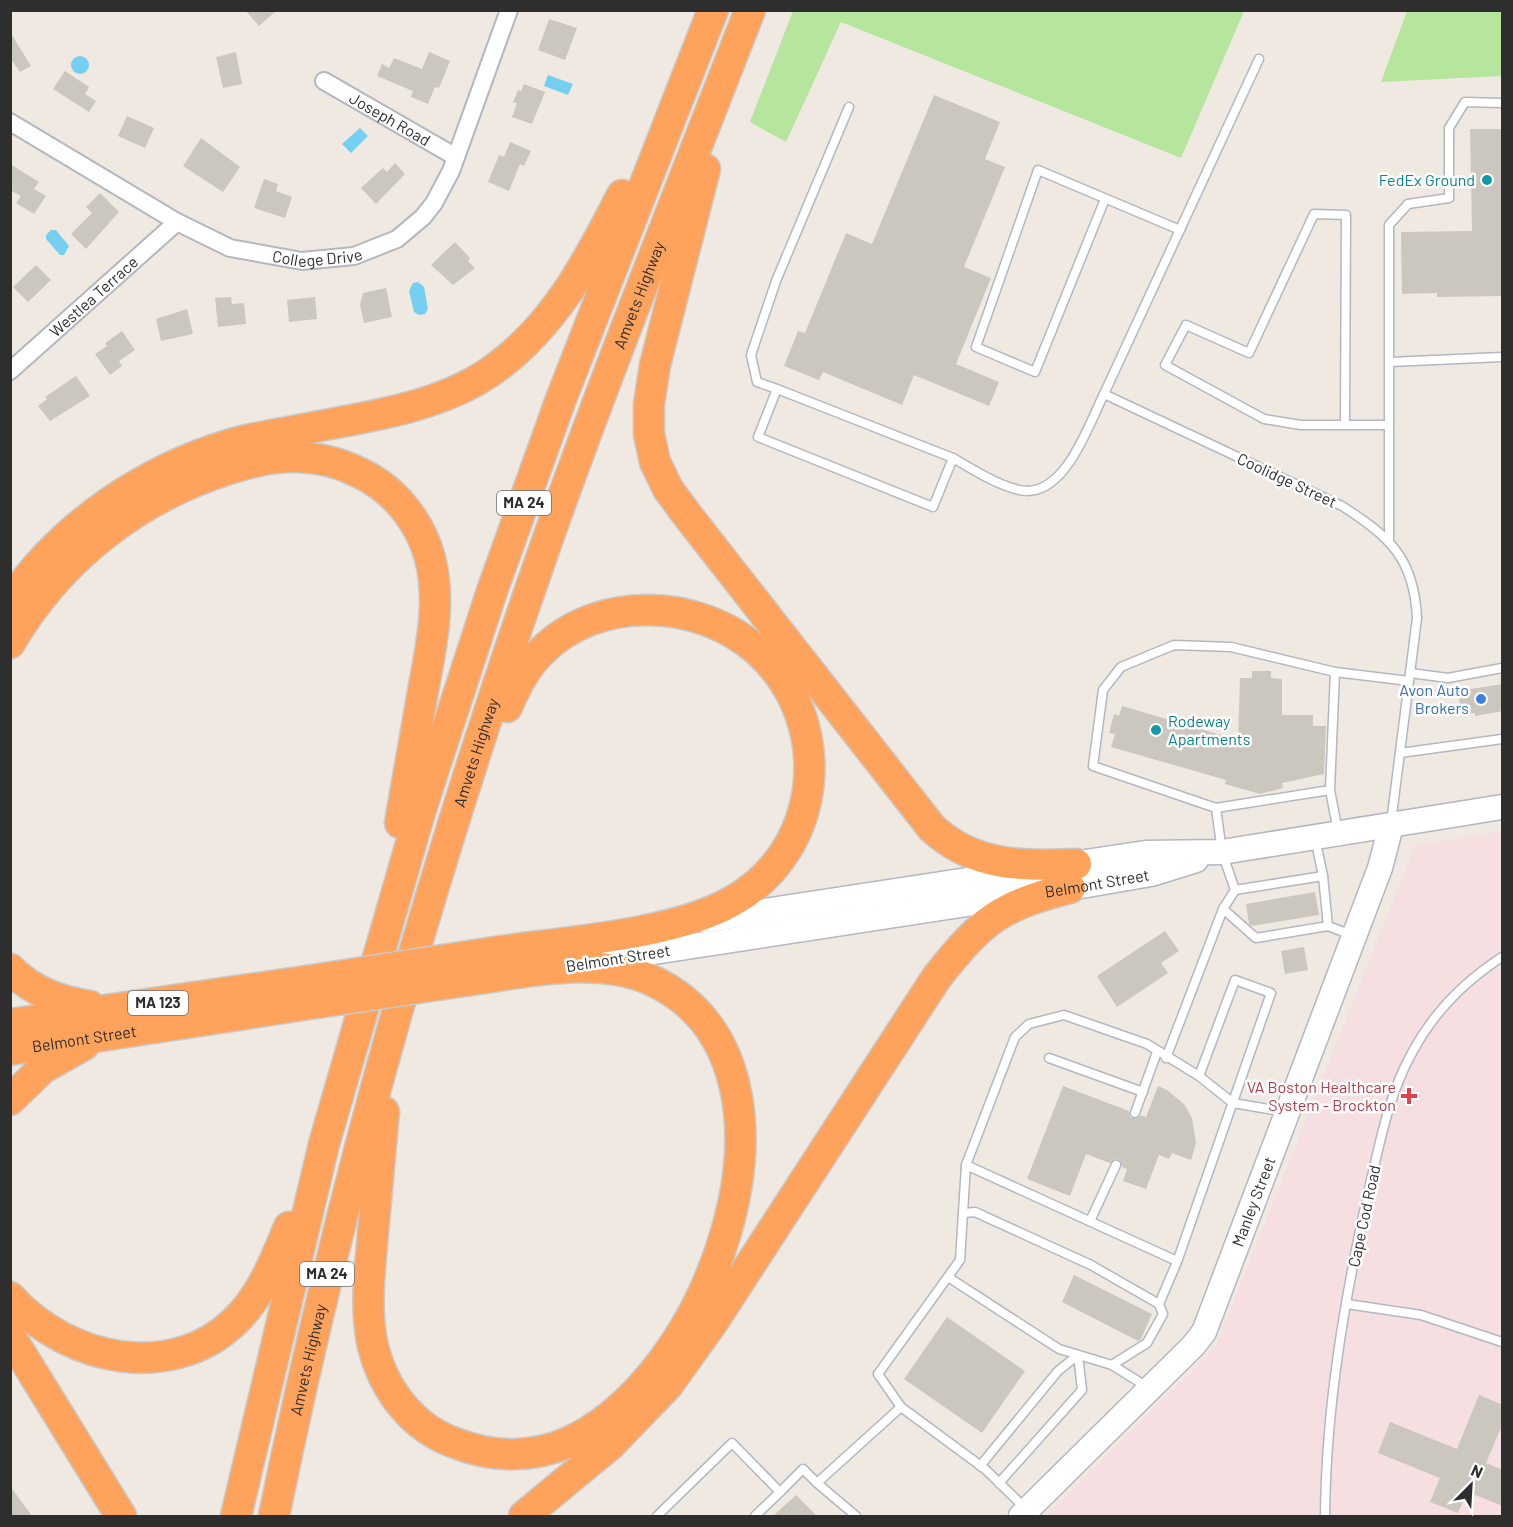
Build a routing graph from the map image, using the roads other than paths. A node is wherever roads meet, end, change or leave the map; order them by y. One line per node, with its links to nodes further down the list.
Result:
1 (509, 10): 11 (street, College Drive)
2 (712, 10): 4 (highway, Amvets Highway / MA 24)
3 (750, 10): 6 (highway, Amvets Highway / MA 24)
4 (695, 54): 24 (highway); 46 (highway, Amvets Highway / MA 24)
5 (1259, 59): 14 (lane)
6 (729, 64): 37 (highway, Amvets Highway / MA 24); 38 (highway)
7 (324, 81): 11 (street, Joseph Road)
8 (1503, 103): 16 (lane)
9 (849, 107): 18 (lane)
10 (10, 122): 13 (street, College Drive)
11 (456, 157): 13 (street, College Drive)
12 (1105, 199): 12 (lane); 14 (lane)
13 (177, 222): 17 (street, Westlea Terrace)
14 (1180, 230): 19 (lane)
15 (1503, 357): 16 (lane)
16 (1390, 362): 21 (lane)
17 (10, 371)
18 (777, 389): 22 (lane); 22 (lane)
19 (1104, 394): 22 (lane); 23 (lane, Coolidge Street)
20 (1345, 425): 20 (lane); 21 (lane)
21 (1389, 425): 23 (lane)
22 (952, 458)
23 (1389, 539): 28 (lane, Coolidge Street)
24 (10, 602)
25 (10, 643): 46 (highway)
26 (1503, 668): 28 (lane)
27 (1335, 672): 28 (lane); 31 (lane); 33 (lane)
28 (1410, 677): 30 (lane, Coolidge Street)
29 (1503, 739): 30 (lane)
30 (1400, 753): 34 (lane, Coolidge Street)
31 (1330, 790): 33 (lane); 35 (lane)
32 (1503, 807): 34 (main road, Belmont Street / MA 123)
33 (1216, 808): 36 (lane)
34 (1391, 826): 35 (main road, Belmont Street / MA 123); 44 (main road, Manley Street)
35 (1327, 836): 36 (main road, Belmont Street / MA 123); 39 (lane)
36 (1222, 852): 38 (main road, Belmont Street / MA 123); 40 (lane)
37 (445, 853): 43 (highway); 52 (highway, Amvets Highway / MA 24)
38 (1073, 876): 43 (main road, Belmont Street / MA 123); 49 (main road, Belmont Street / MA 123); 87 (highway)
39 (1323, 876): 40 (lane); 42 (lane)
40 (1235, 890): 41 (lane)
41 (1223, 909): 42 (lane); 56 (lane)
42 (1328, 926): 44 (lane)
43 (656, 928): 47 (highway, Belmont Street / MA 123)
44 (1354, 936): 61 (main road, Manley Street)
45 (1503, 957): 72 (lane, Cape Cod Road)
46 (376, 960): 63 (highway, Amvets Highway / MA 24)
47 (487, 965): 49 (highway, Belmont Street / MA 123); 50 (highway, Belmont Street / MA 123, bridge)
48 (10, 969): 50 (highway)
49 (523, 972): 52 (highway)
50 (125, 1020): 51 (highway, Belmont Street / MA 123); 53 (highway, Belmont Street / MA 123); 59 (highway)
51 (10, 1024)
52 (391, 1034): 86 (highway, Amvets Highway / MA 24)
53 (10, 1050)
54 (1157, 1052): 56 (lane); 58 (lane); 64 (lane)
55 (1048, 1058): 58 (lane)
56 (1166, 1058): 57 (lane)
57 (1199, 1076): 60 (lane); 60 (lane)
58 (1143, 1092): 62 (lane)
59 (10, 1100)
60 (1233, 1103): 61 (lane); 68 (lane)
61 (1288, 1112): 77 (main road, Manley Street)
62 (1135, 1113)
63 (324, 1144): 70 (highway); 85 (highway, Amvets Highway / MA 24)
64 (966, 1165): 66 (lane); 67 (lane)
65 (1116, 1165): 67 (lane)
66 (964, 1213): 69 (lane); 71 (lane)
67 (1091, 1220): 68 (lane)
68 (1177, 1261): 71 (lane)
69 (948, 1277): 75 (lane); 78 (lane)
70 (10, 1297)
71 (1159, 1304): 76 (lane)
72 (1347, 1304): 74 (lane); 91 (lane, Cape Cod Road)
73 (10, 1336): 84 (highway)
74 (1503, 1342)
75 (1078, 1354): 76 (lane); 79 (lane); 81 (lane)
76 (1112, 1365): 77 (lane)
77 (1149, 1388): 83 (main road, Manley Street)
78 (901, 1407): 79 (lane); 80 (lane)
79 (980, 1466): 81 (lane)
80 (817, 1483): 82 (lane); 90 (lane)
81 (999, 1483): 83 (lane)
82 (780, 1492): 88 (lane); 89 (lane)
83 (1024, 1514)
84 (121, 1516)
85 (237, 1516)
86 (274, 1516)
87 (524, 1516)
88 (657, 1516)
89 (755, 1516)
90 (856, 1516)
91 (1325, 1516)

